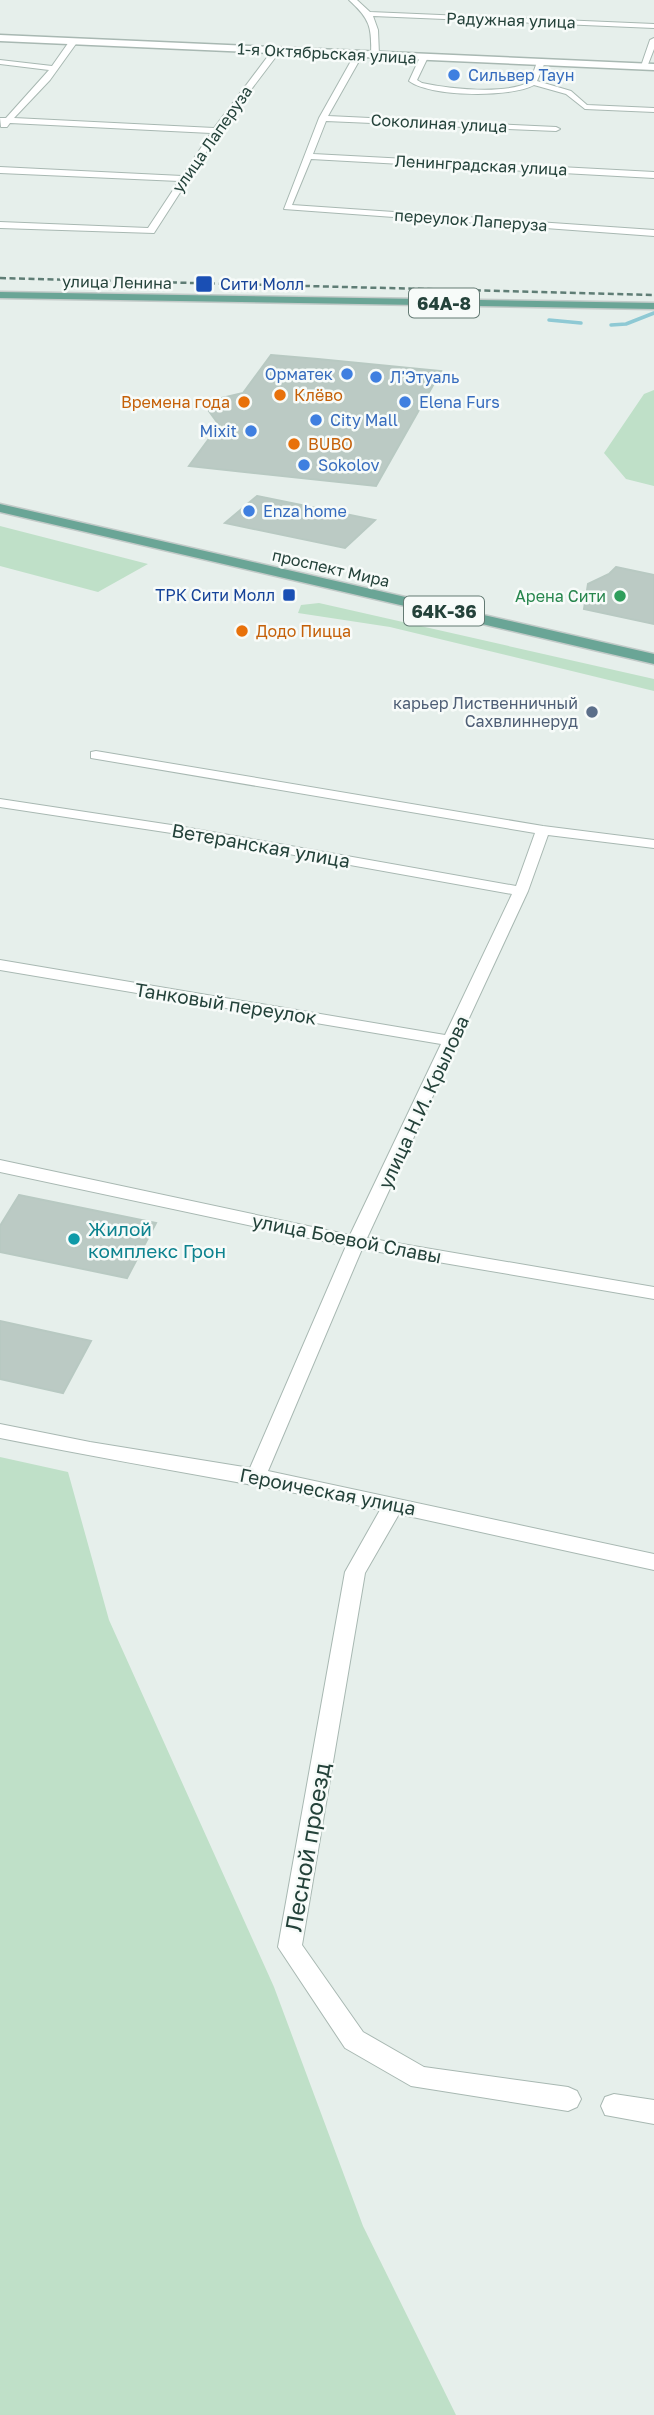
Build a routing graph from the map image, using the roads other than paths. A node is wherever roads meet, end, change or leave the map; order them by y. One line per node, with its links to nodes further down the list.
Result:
1 (352, 0): 2 (street)
2 (368, 14): 3 (street, Радужная улица); 9 (street)
3 (654, 26)
4 (0, 38): 6 (street, 1-я Октябрьская улица)
5 (654, 40): 13 (street)
6 (74, 41): 7 (street, 1-я Октябрьская улица); 15 (street)
7 (276, 50): 8 (street, 1-я Октябрьская улица); 22 (street, улица Лаперуза)
8 (359, 54): 9 (street, 1-я Октябрьская улица); 18 (street)
9 (375, 55): 10 (street, 1-я Октябрьская улица)
10 (424, 57): 12 (street, 1-я Октябрьская улица); 16 (street)
11 (0, 62): 15 (street)
12 (541, 62): 13 (street, 1-я Октябрьская улица); 16 (street)
13 (643, 67): 14 (street, 1-я Октябрьская улица)
14 (654, 67)
15 (54, 68): 19 (street)
16 (533, 83): 17 (street)
17 (654, 110)
18 (323, 118): 20 (street, Соколиная улица); 23 (street)
19 (4, 120): 21 (street); 22 (street)
20 (556, 129)
21 (0, 130)
22 (216, 131): 26 (street, улица Лаперуза)
23 (309, 156): 25 (street, Ленинградская улица); 28 (street, переулок Лаперуза)
24 (0, 170): 26 (street)
25 (654, 175)
26 (183, 180): 27 (street, улица Лаперуза)
27 (0, 225)
28 (654, 233)
29 (0, 295): 30 (main road, улица Ленина / 64А-8)
30 (654, 306)
31 (0, 506): 32 (main road, проспект Мира / 64К-36)
32 (654, 659)
33 (96, 755): 35 (street)
34 (0, 803): 37 (street, Ветеранская улица)
35 (543, 830): 36 (street); 37 (street, улица Н.И. Крылова)
36 (654, 844)
37 (521, 891): 39 (street, улица Н.И. Крылова)
38 (0, 965): 39 (street, Танковый переулок)
39 (452, 1041): 41 (street, улица Н.И. Крылова)
40 (0, 1166): 41 (street, улица Боевой Славы)
41 (356, 1242): 42 (street, улица Боевой Славы); 44 (street, улица Н.И. Крылова)
42 (654, 1293)
43 (0, 1431): 44 (street, Героическая улица)
44 (256, 1476): 45 (street, Героическая улица)
45 (393, 1504): 46 (street, Героическая улица); 47 (street, Лесной проезд)
46 (654, 1562)
47 (568, 2099)
48 (614, 2106): 49 (street)
49 (654, 2112)

